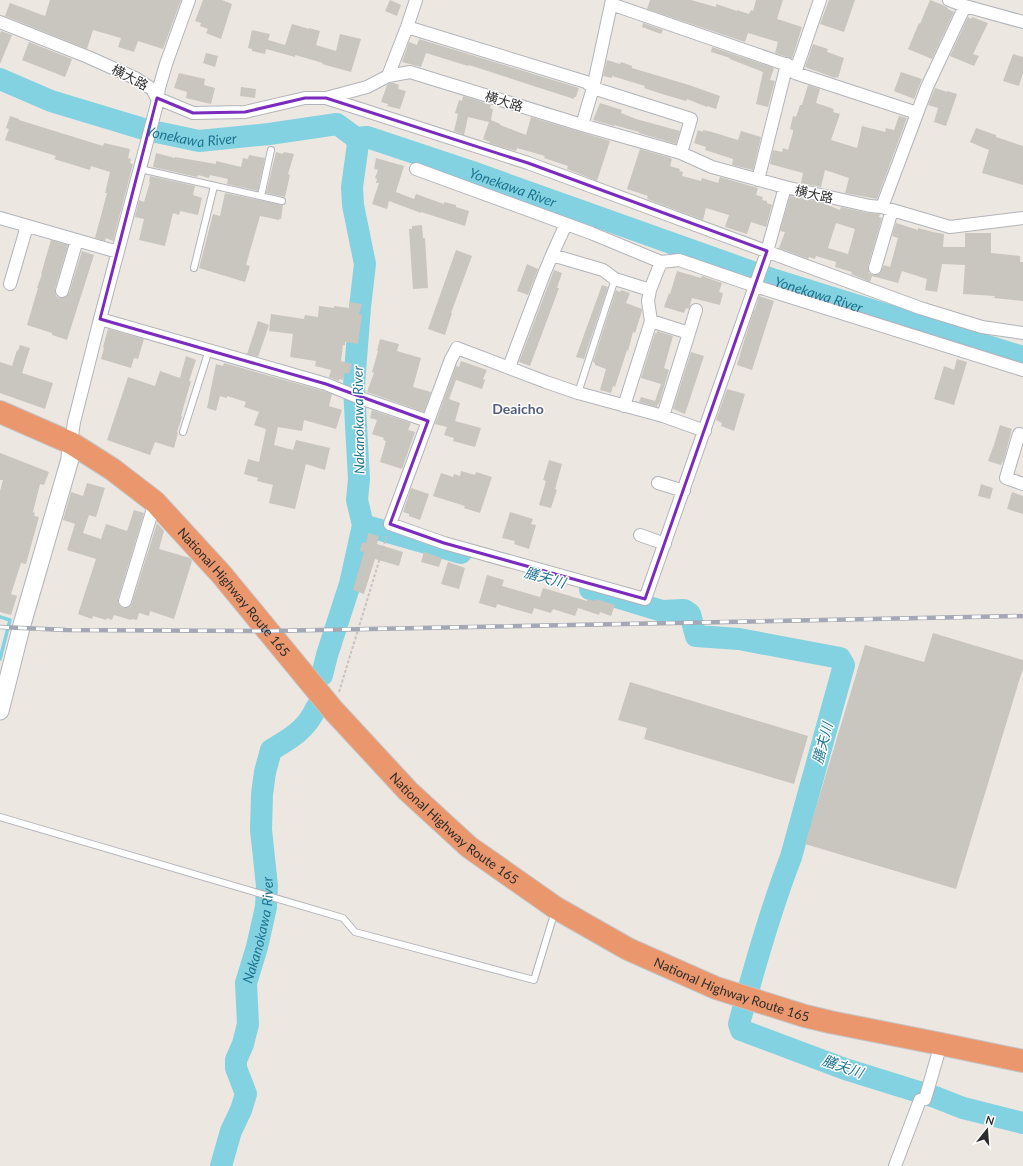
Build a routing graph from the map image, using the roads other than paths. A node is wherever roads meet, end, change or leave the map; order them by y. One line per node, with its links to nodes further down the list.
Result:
1 (188, 0): 13 (street)
2 (416, 0): 9 (street)
3 (820, 0): 10 (street)
4 (949, 0): 6 (street)
5 (612, 2): 10 (street); 12 (street)
6 (965, 6): 8 (street); 15 (street)
7 (0, 22): 13 (street, 横大路)
8 (1023, 22)
9 (407, 27): 11 (street); 12 (street)
10 (792, 66): 15 (street); 21 (street)
11 (388, 76): 14 (street, 横大路); 16 (street, 横大路)
12 (593, 88): 16 (street); 18 (street)
13 (157, 98): 14 (street, 横大路); 19 (street)
14 (326, 98): 33 (street)
15 (917, 113): 26 (street)
16 (582, 125): 18 (street, 横大路)
17 (271, 150): 24 (lane)
18 (681, 153): 21 (street, 横大路)
19 (140, 169): 22 (lane); 32 (street)
20 (416, 169): 29 (street)
21 (758, 180): 23 (street, 横大路)
22 (214, 186): 24 (lane); 36 (lane)
23 (786, 187): 26 (street, 横大路); 33 (street)
24 (261, 196): 25 (lane)
25 (282, 201)
26 (887, 209): 28 (street, 横大路); 37 (street)
27 (0, 218): 30 (street)
28 (1023, 218)
29 (566, 224): 34 (street); 35 (street)
30 (27, 226): 31 (street); 39 (street)
31 (77, 240): 32 (street); 42 (street)
32 (118, 252): 44 (street)
33 (767, 253): 40 (street); 47 (street)
34 (552, 255): 38 (street); 49 (street)
35 (661, 262): 40 (street); 41 (street)
36 (194, 268)
37 (875, 268)
38 (615, 279): 41 (street); 51 (lane)
39 (10, 284)
40 (756, 284): 50 (street); 56 (street)
41 (650, 290): 45 (street)
42 (62, 291)
43 (696, 310): 46 (street)
44 (100, 319): 48 (street); 59 (street)
45 (651, 321): 46 (street); 52 (street)
46 (689, 333): 54 (street)
47 (1023, 333)
48 (209, 350): 55 (street); 57 (lane)
49 (509, 367): 51 (street); 55 (street)
50 (1023, 370)
51 (578, 393): 52 (street)
52 (624, 406): 54 (street)
53 (0, 412): 59 (highway, National Highway Route 165)
54 (663, 416): 56 (street)
55 (428, 421): 65 (street)
56 (705, 431): 62 (street)
57 (183, 432)
58 (1019, 434): 61 (street)
59 (71, 443): 63 (highway, National Highway Route 165); 67 (street)
60 (658, 484): 62 (street)
61 (1023, 484)
62 (684, 491): 65 (street)
63 (155, 502): 66 (street); 69 (highway, National Highway Route 165)
64 (640, 535): 65 (street)
65 (665, 544)
66 (125, 601)
67 (0, 711)
68 (0, 817): 69 (lane)
69 (556, 908): 70 (highway, National Highway Route 165)
70 (941, 1044): 71 (highway, National Highway Route 165); 72 (street)
71 (1023, 1061)
72 (895, 1166)

